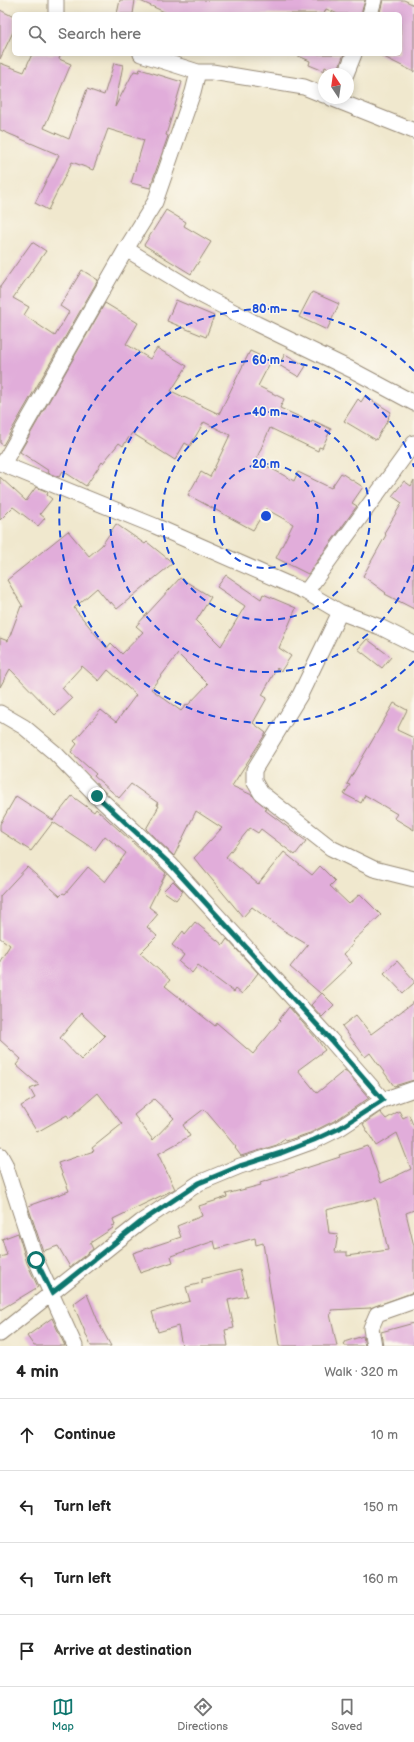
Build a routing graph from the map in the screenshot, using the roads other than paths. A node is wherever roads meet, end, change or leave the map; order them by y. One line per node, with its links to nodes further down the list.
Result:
1 (56, 0): 3 (street)
2 (374, 0): 4 (street)
3 (56, 12)
4 (371, 12)
5 (147, 56): 8 (street)
6 (353, 56): 7 (street)
7 (348, 68)
8 (198, 72): 9 (street); 12 (street)
9 (318, 92)
10 (347, 104): 11 (street)
11 (414, 131)
12 (126, 249): 13 (street); 15 (street)
13 (414, 403)
14 (414, 443): 16 (street)
15 (2, 464): 16 (street)
16 (306, 592): 17 (street)
17 (340, 612): 18 (street); 20 (street)
18 (414, 644)
19 (0, 713): 22 (street)
20 (414, 879)
21 (414, 1089): 22 (street)
22 (383, 1100): 24 (street)
23 (0, 1155): 24 (street)
24 (52, 1293): 26 (street); 27 (street)
25 (414, 1300): 28 (street)
26 (0, 1334)
27 (75, 1346)
28 (374, 1346)

